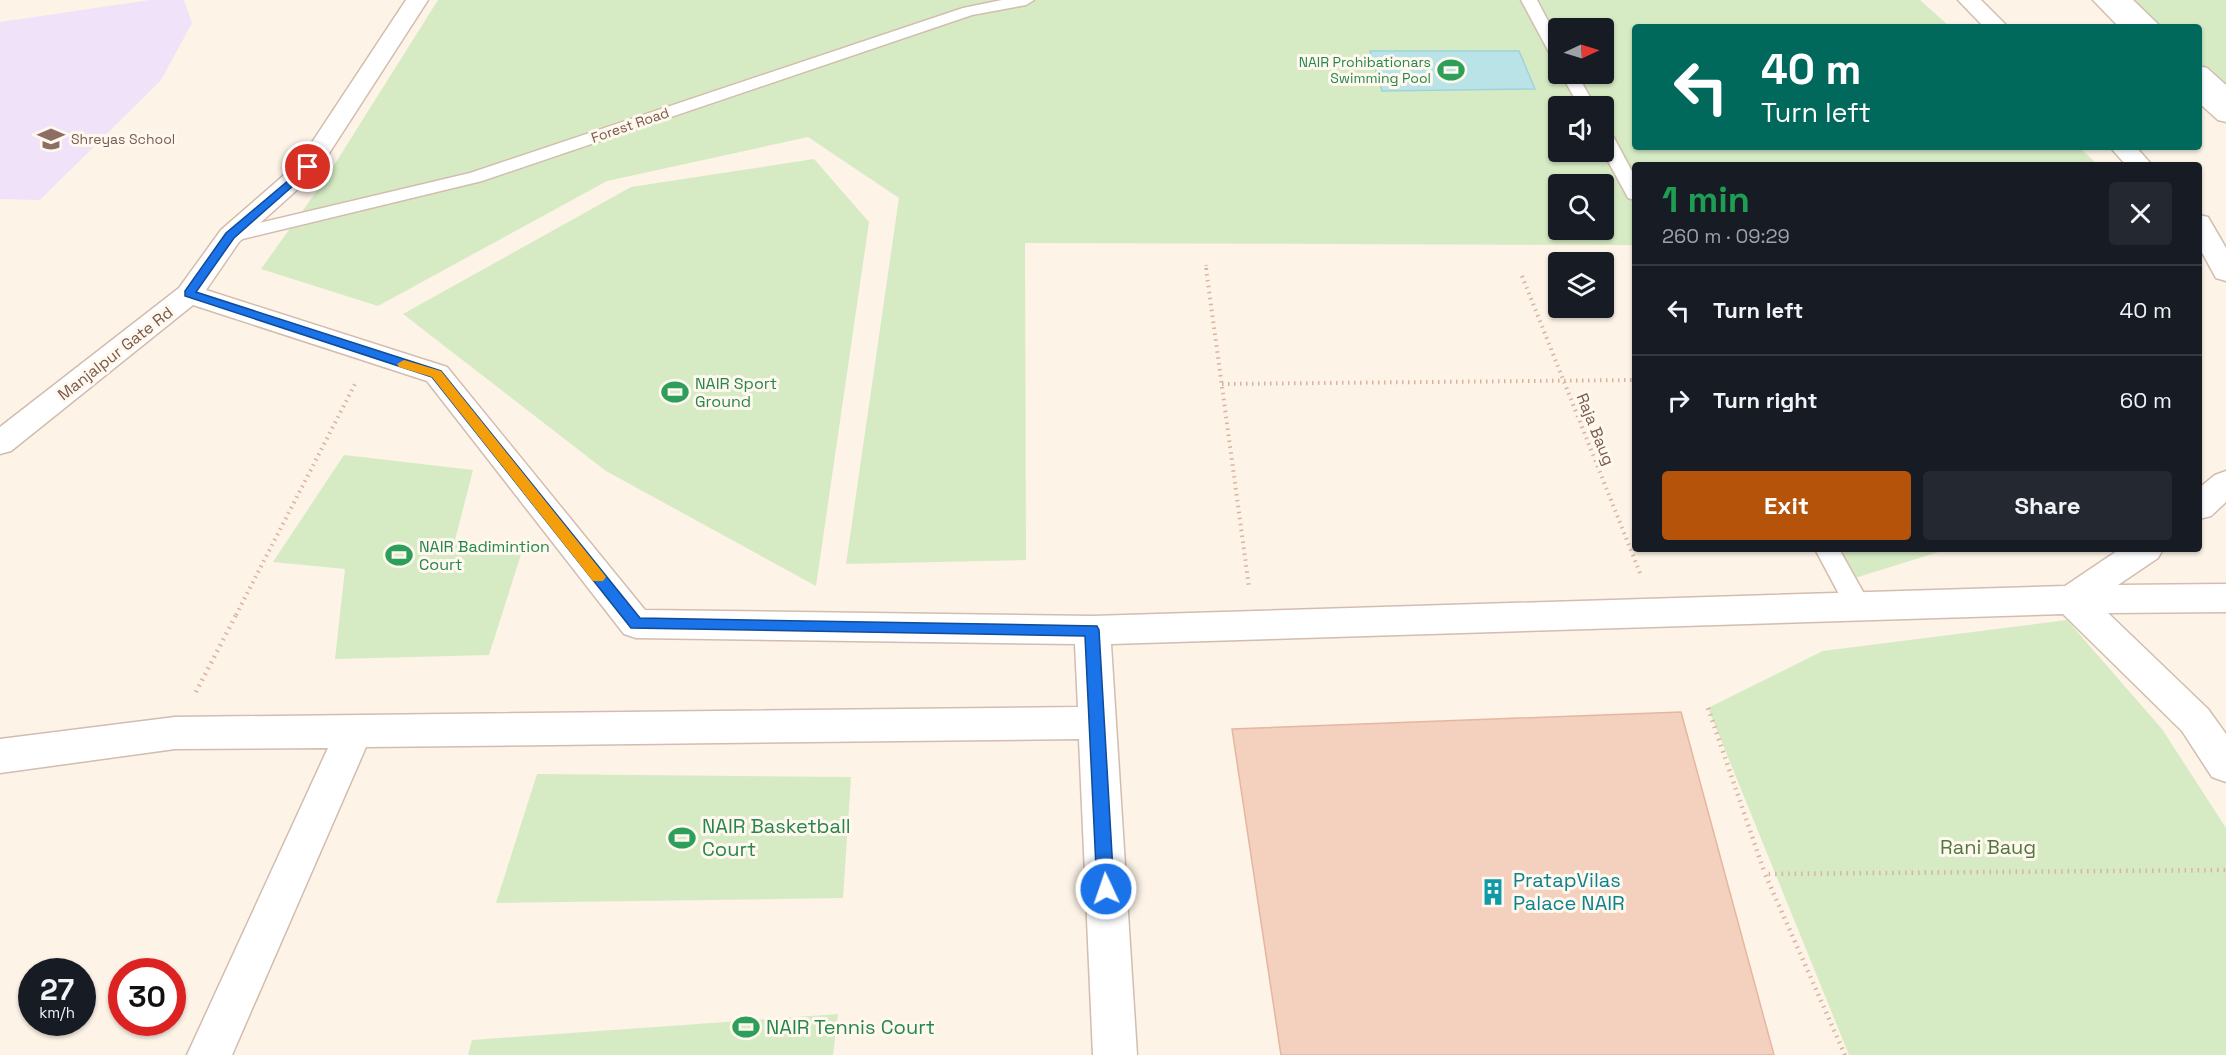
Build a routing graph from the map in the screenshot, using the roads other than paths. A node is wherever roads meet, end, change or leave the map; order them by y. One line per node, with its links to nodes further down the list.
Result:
1 (417, 0): 20 (street, Manjalpur Gate Rd)
2 (1026, 0): 20 (lane, Forest Road)
3 (1529, 0): 10 (lane)
4 (1969, 0): 7 (street)
5 (2104, 0): 8 (street)
6 (2121, 0): 9 (street)
7 (1994, 24)
8 (2129, 24)
9 (2147, 24)
10 (1548, 35)
11 (2202, 76): 13 (street)
12 (2202, 93): 14 (street)
13 (2226, 98)
14 (2226, 116)
15 (2125, 150): 17 (street)
16 (1614, 155): 18 (lane)
17 (2137, 162)
18 (1632, 188)
19 (2202, 228): 21 (street)
20 (230, 236): 22 (street, Manjalpur Gate Rd)
21 (2226, 272)
22 (189, 294): 23 (street, Manjalpur Gate Rd); 31 (street)
23 (0, 443)
24 (2226, 483): 25 (street)
25 (2202, 504)
26 (1829, 552): 30 (lane)
27 (2142, 552): 29 (street)
28 (2226, 598): 29 (street)
29 (2071, 600): 30 (street); 35 (street)
30 (1858, 606): 31 (street)
31 (1092, 630): 32 (street)
32 (1097, 723): 33 (street); 37 (street)
33 (355, 730): 34 (street); 36 (street)
34 (0, 756)
35 (2226, 765)
36 (209, 1055)
37 (1115, 1055)

